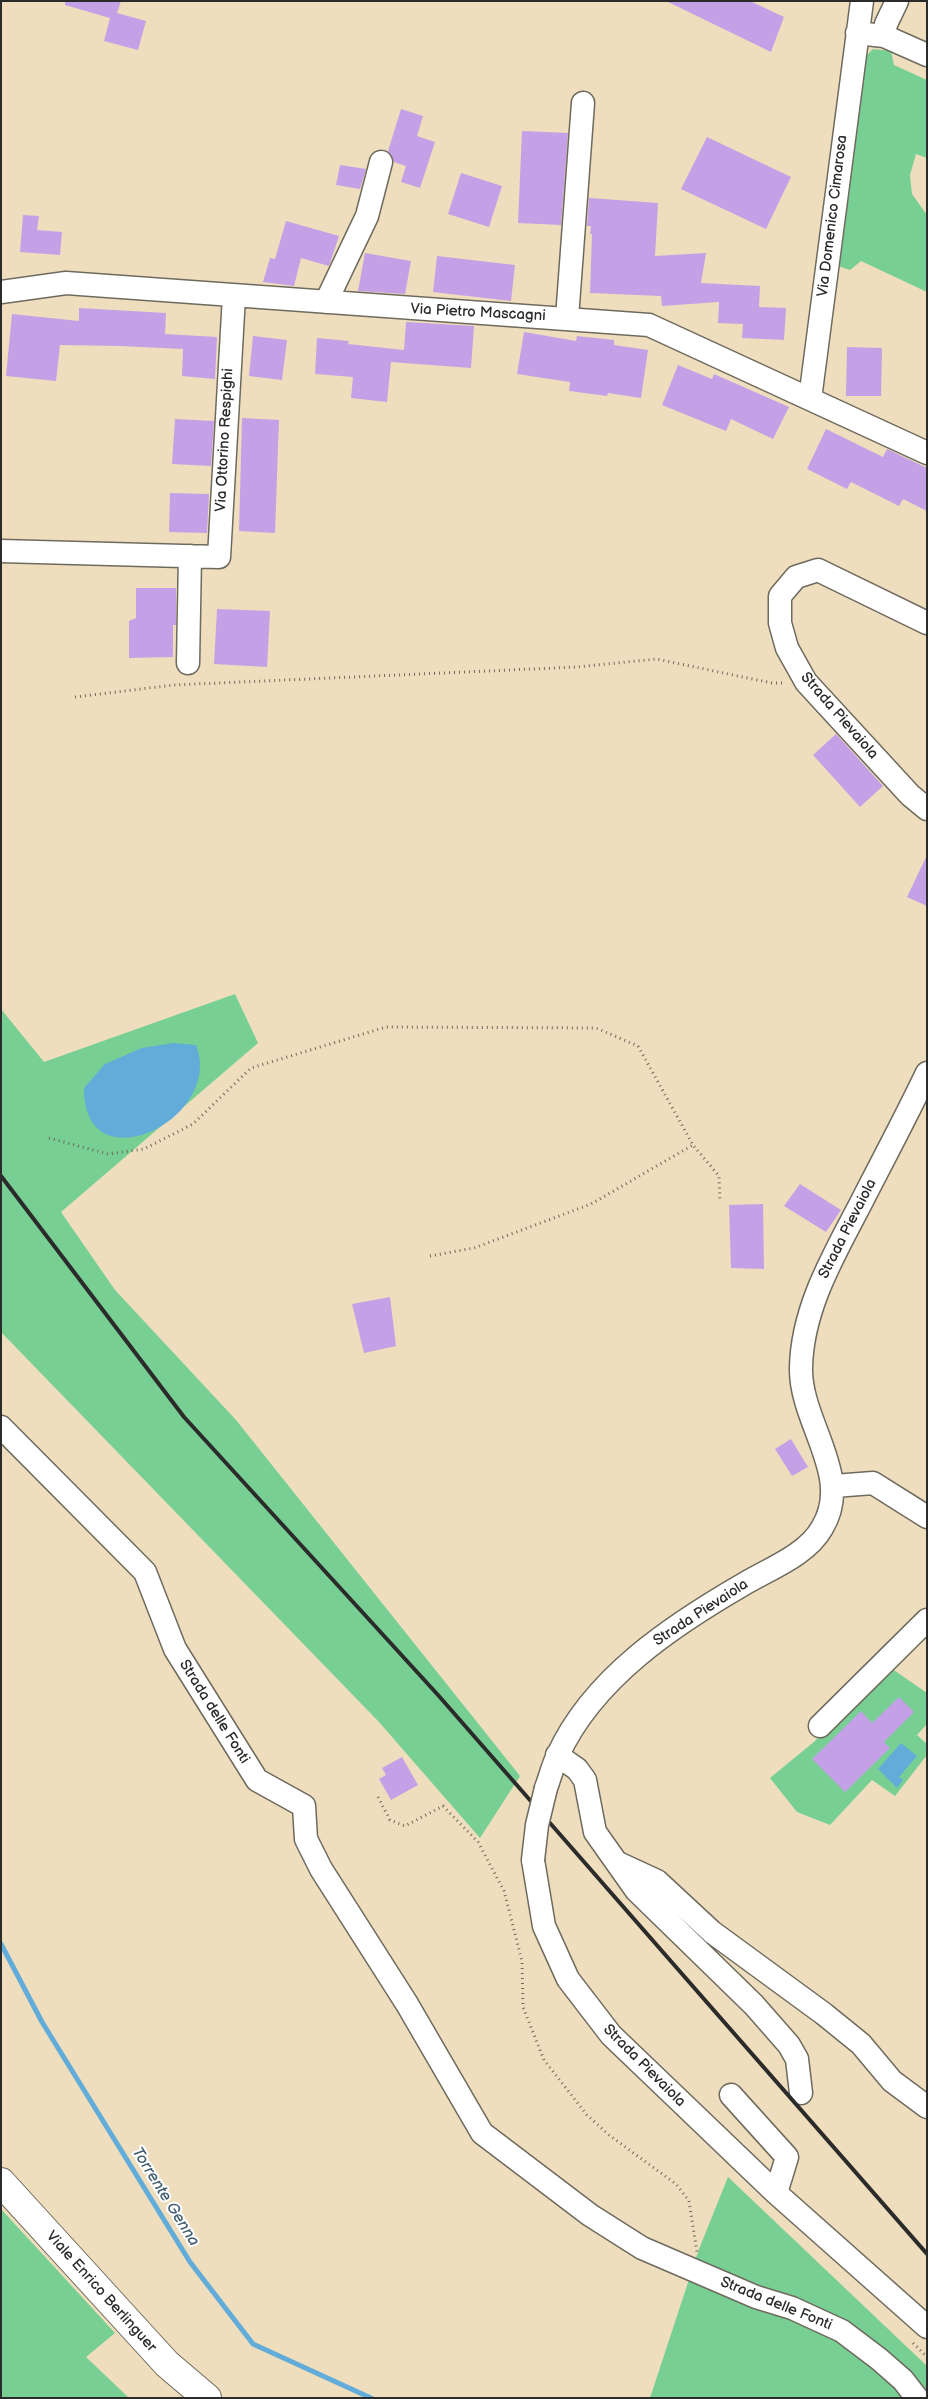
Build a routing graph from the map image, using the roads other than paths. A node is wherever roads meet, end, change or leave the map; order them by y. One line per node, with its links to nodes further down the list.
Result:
1 (897, 1): 3 (street)
2 (859, 16): 3 (street, Via Domenico Cimarosa); 11 (street, Via Domenico Cimarosa)
3 (885, 30): 4 (street, Via Domenico Cimarosa)
4 (927, 55)
5 (583, 103): 10 (street)
6 (381, 162): 9 (street)
7 (1, 292): 8 (street, Via Pietro Mascagni)
8 (234, 296): 9 (street, Via Pietro Mascagni); 14 (street, Via Ottorino Respighi)
9 (326, 302): 10 (street, Via Pietro Mascagni)
10 (567, 318): 11 (street, Via Pietro Mascagni)
11 (810, 399): 12 (street, Via Pietro Mascagni)
12 (927, 453)
13 (1, 551): 14 (street, Via Ottorino Respighi)
14 (190, 556): 16 (street)
15 (927, 623): 17 (street, Strada Pievaiola)
16 (188, 664)
17 (927, 808)
18 (927, 1073): 20 (street, Strada Pievaiola)
19 (927, 1090): 20 (street)
20 (908, 1113): 22 (street, Strada Pievaiola)
21 (1, 1427): 35 (street, Strada delle Fonti)
22 (834, 1486): 23 (street); 26 (street, Strada Pievaiola)
23 (927, 1517)
24 (927, 1620): 25 (street)
25 (820, 1726)
26 (558, 1755): 27 (street); 32 (street, Strada Pievaiola, bridge)
27 (617, 1863): 28 (street); 30 (street)
28 (801, 2093)
29 (731, 2095): 32 (street)
30 (927, 2107)
31 (1, 2182): 34 (main road, Viale Enrico Berlinguer)
32 (776, 2193): 33 (street, Strada Pievaiola)
33 (927, 2327)
34 (207, 2398)
35 (917, 2398)

